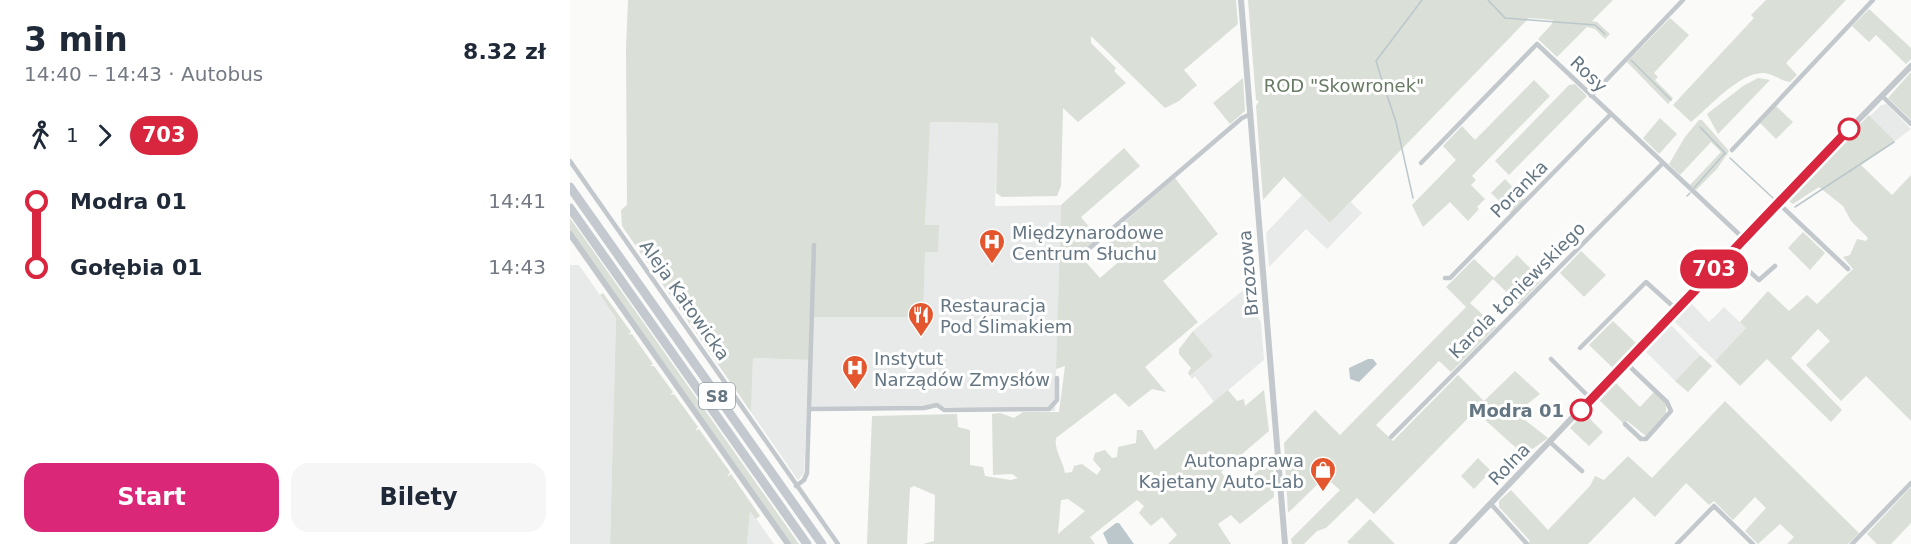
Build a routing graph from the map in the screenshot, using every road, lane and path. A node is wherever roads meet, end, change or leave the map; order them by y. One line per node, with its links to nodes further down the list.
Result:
1 (1241, 0): 7 (street, Brzozowa)
2 (1683, 0): 5 (street)
3 (1873, 0): 10 (street)
4 (1911, 66): 6 (street, Rolna)
5 (1592, 96): 8 (street, Rosy); 12 (street, Rosy)
6 (1882, 96): 9 (street); 15 (street, Rolna)
7 (1251, 114): 20 (street); 43 (street, Brzozowa)
8 (1611, 114): 13 (street, Rosy); 24 (street, Poranka)
9 (1911, 124)
10 (1731, 150)
11 (570, 161): 37 (street, Aleja Katowicka)
12 (1421, 163)
13 (1663, 163): 18 (street, Rosy); 33 (street, Karola Łoniewskiego)
14 (570, 187): 41 (highway, S8)
15 (1777, 202): 18 (street, Rolna); 23 (street)
16 (570, 208): 40 (highway, S8)
17 (570, 234): 39 (street)
18 (1743, 238): 21 (street, Rolna)
19 (814, 245): 31 (street)
20 (1085, 252)
21 (1730, 252): 22 (street); 25 (street, Rolna)
22 (1775, 266)
23 (1848, 269)
24 (1445, 278)
25 (1676, 309): 26 (street); 28 (street, Rolna)
26 (1580, 348)
27 (1551, 359): 30 (street)
28 (1626, 363): 30 (street, Rolna); 32 (street)
29 (1057, 378): 31 (street)
30 (1592, 399): 34 (street, Rolna)
31 (809, 409): 37 (street)
32 (1625, 424)
33 (1391, 437)
34 (1550, 442): 35 (street); 38 (street, Rolna)
35 (1582, 471)
36 (1911, 483): 48 (street)
37 (796, 486): 42 (street, Aleja Katowicka)
38 (1491, 504): 44 (street, Rolna); 45 (street)
39 (788, 544)
40 (807, 544)
41 (822, 544)
42 (838, 544)
43 (1285, 544)
44 (1452, 544)
45 (1527, 544)
46 (1677, 544): 47 (street)
47 (1753, 544)
48 (1852, 544)

